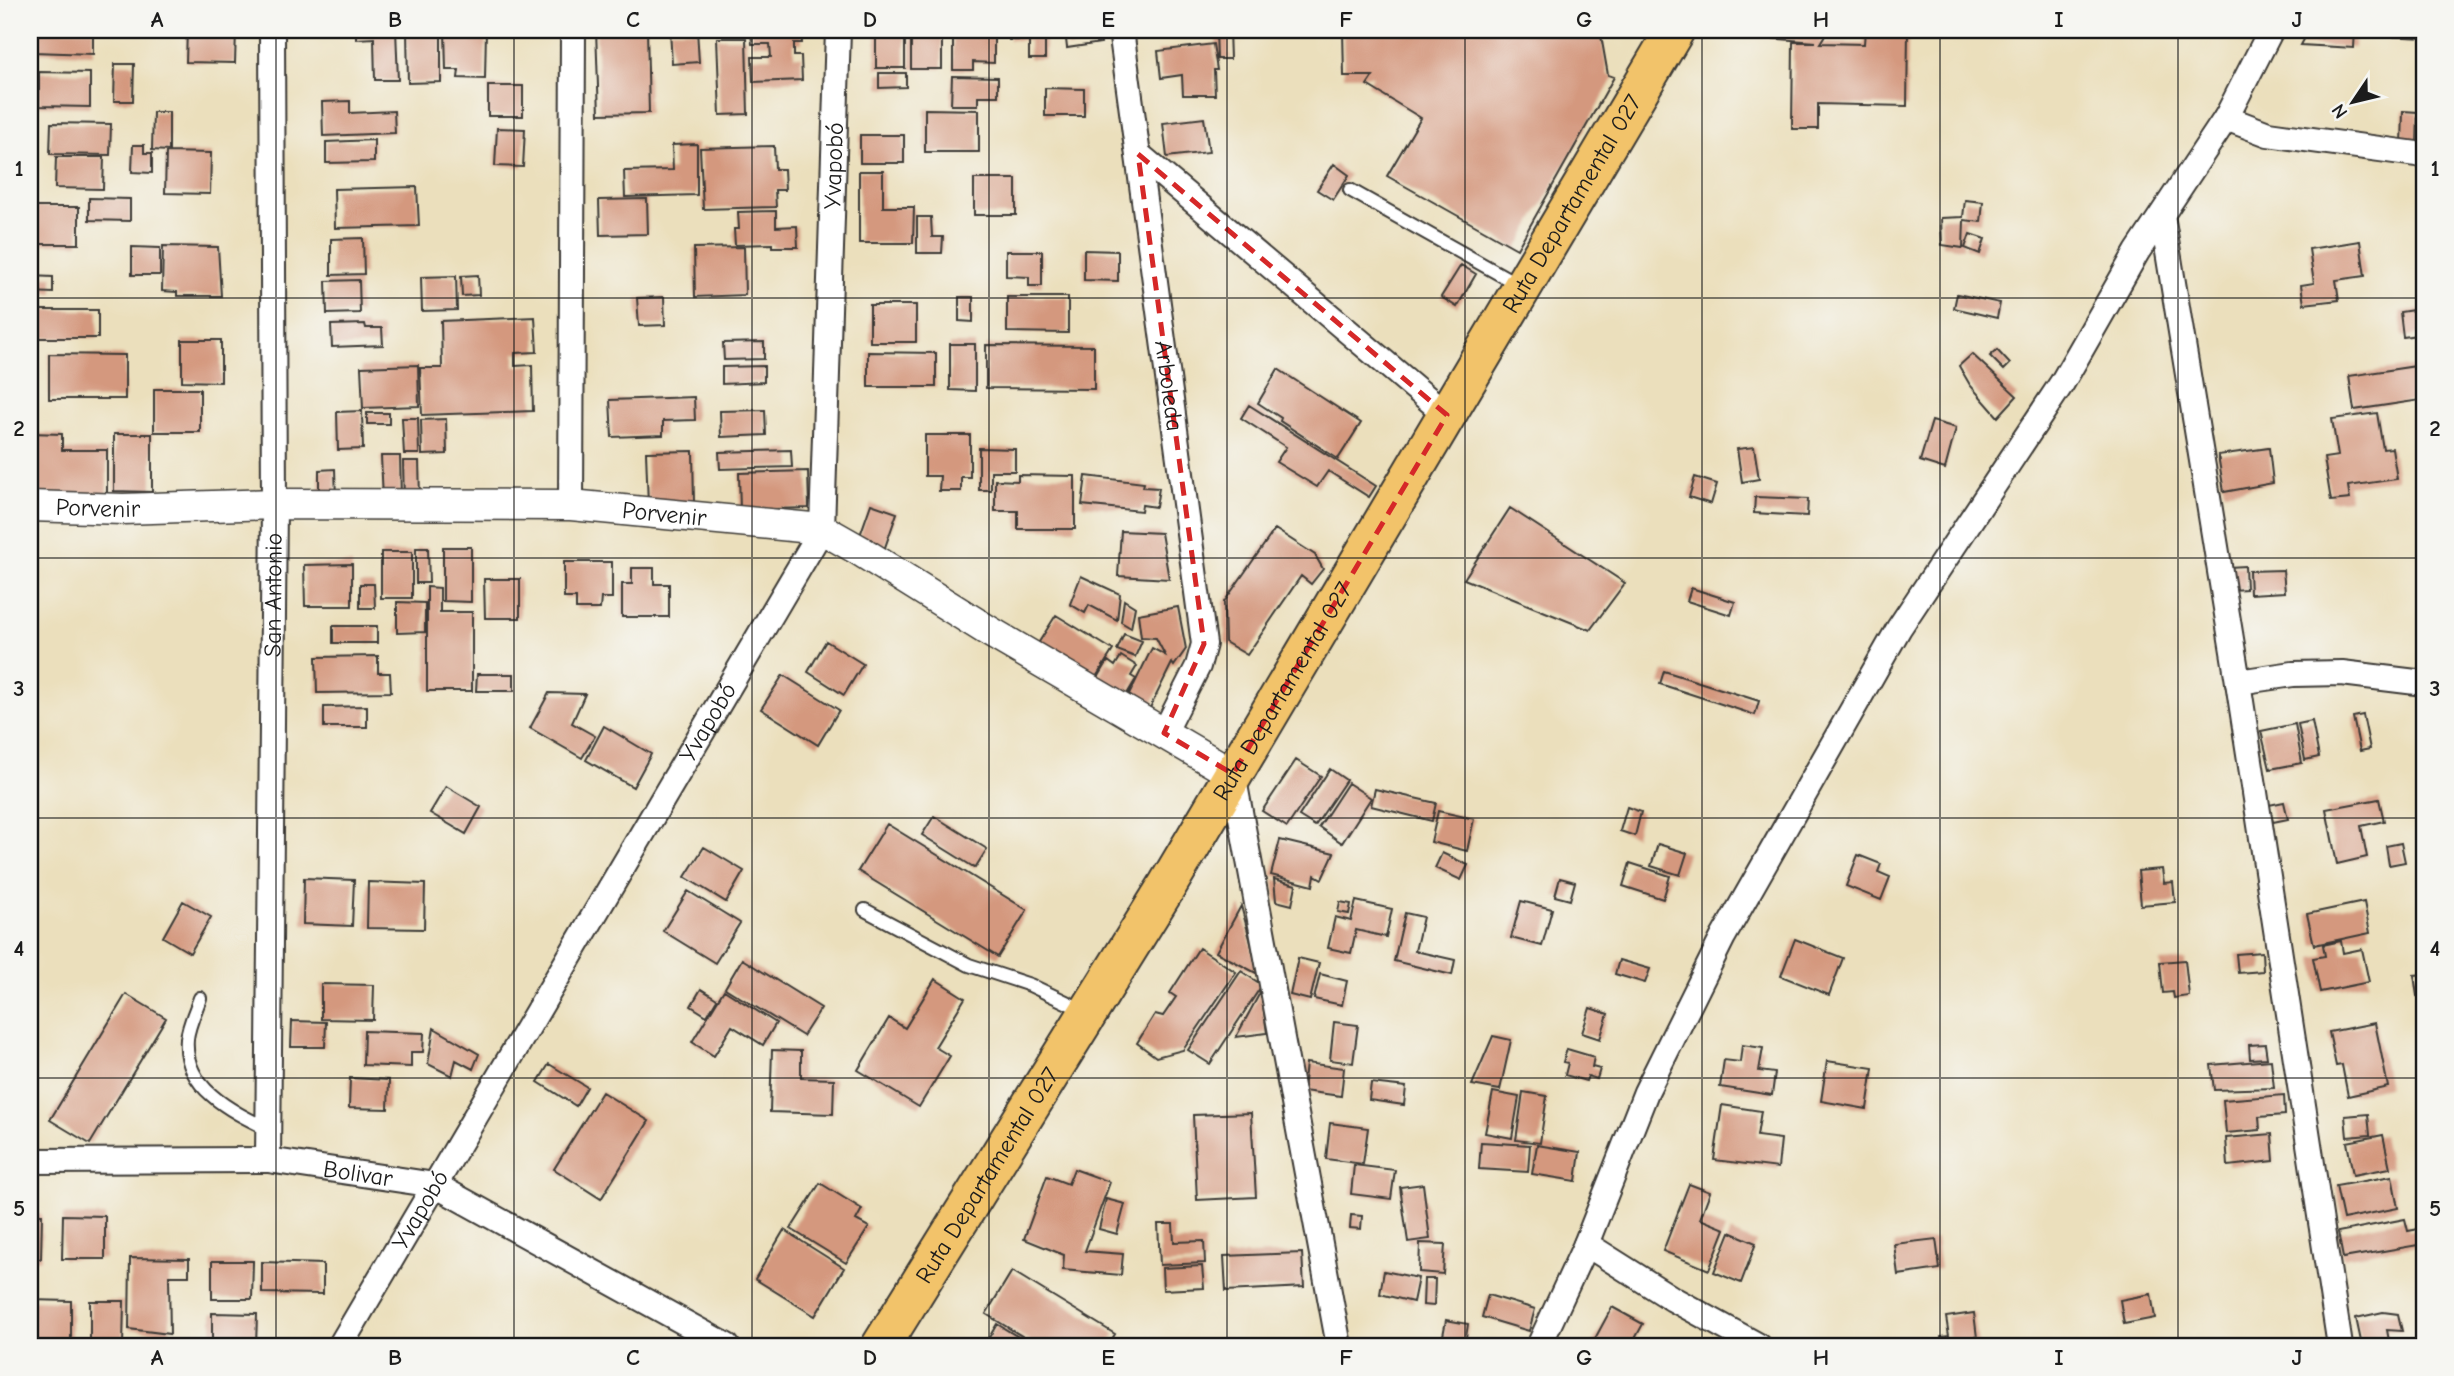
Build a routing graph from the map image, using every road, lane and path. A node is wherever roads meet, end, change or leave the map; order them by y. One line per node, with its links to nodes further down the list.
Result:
1 (272, 30): 14 (street, San Antonio)
2 (573, 30): 15 (street)
3 (838, 30): 17 (street, Yvapobó)
4 (1121, 30): 8 (street, Arboleda)
5 (1675, 30): 12 (main road, Ruta Departamental 027)
6 (2271, 30): 7 (street)
7 (2226, 118): 9 (street); 11 (street)
8 (1138, 154): 13 (street); 20 (street, Arboleda)
9 (2424, 155)
10 (1350, 190): 12 (lane)
11 (2162, 215): 18 (street); 29 (street)
12 (1522, 286): 13 (main road, Ruta Departamental 027)
13 (1447, 415): 21 (main road, Ruta Departamental 027)
14 (274, 504): 15 (street, Porvenir); 16 (street, Porvenir); 25 (street, San Antonio)
15 (570, 505): 17 (street, Porvenir)
16 (30, 506)
17 (822, 529): 20 (street, Porvenir); 28 (street, Yvapobó)
18 (2238, 681): 19 (street); 36 (street)
19 (2424, 684)
20 (1164, 733): 21 (street, Porvenir)
21 (1233, 775): 24 (main road, Ruta Departamental 027); 33 (street)
22 (865, 910): 24 (lane)
23 (200, 998): 25 (lane)
24 (1089, 1013): 32 (main road, Ruta Departamental 027)
25 (268, 1129): 26 (street, San Antonio)
26 (268, 1160): 27 (street, Bolivar); 28 (street, Bolivar)
27 (30, 1161)
28 (435, 1185): 30 (street, Yvapobó); 31 (street, Bolivar)
29 (1586, 1244): 34 (street); 35 (street)
30 (340, 1346)
31 (727, 1346)
32 (881, 1346)
33 (1339, 1346)
34 (1539, 1346)
35 (1759, 1346)
36 (2340, 1346)

